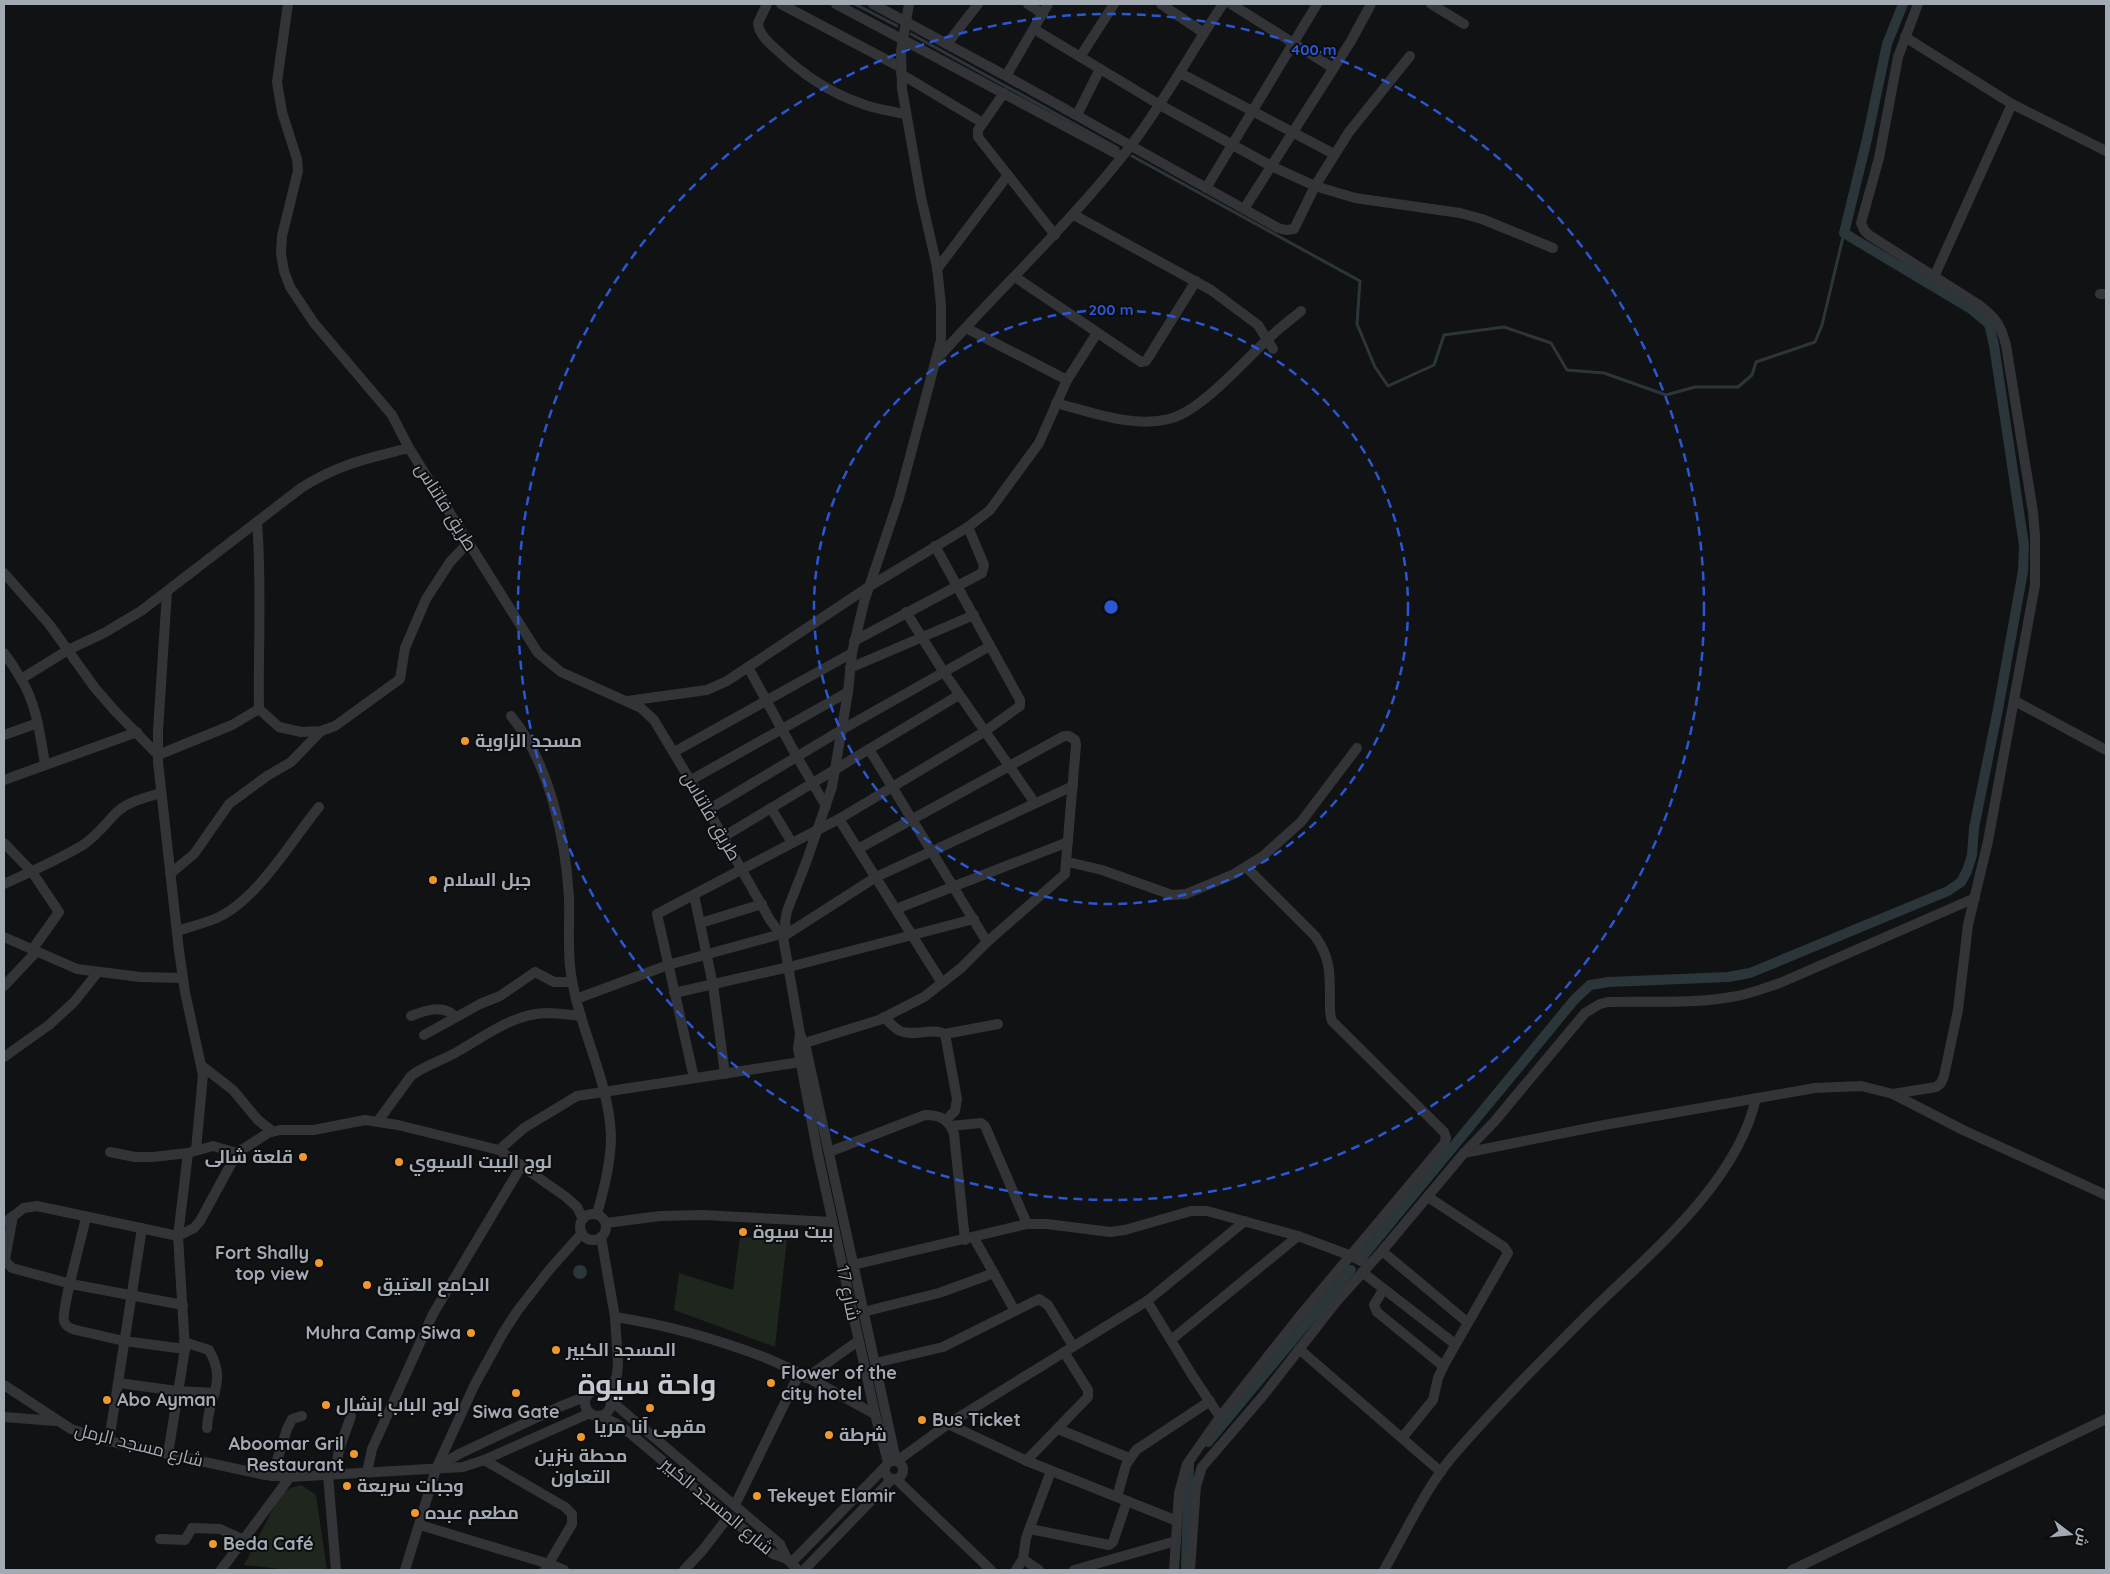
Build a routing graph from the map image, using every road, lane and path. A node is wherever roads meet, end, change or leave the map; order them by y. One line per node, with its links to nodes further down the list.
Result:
1 (288, 4): 66 (street, طريق فاتناس)
2 (767, 4): 37 (street)
3 (781, 4): 30 (street)
4 (836, 4): 23 (street)
5 (872, 4): 18 (street)
6 (909, 4): 18 (street)
7 (978, 4): 25 (street)
8 (1028, 4): 17 (street)
9 (1048, 4): 17 (street)
10 (1114, 4): 27 (street)
11 (1161, 4): 21 (street)
12 (1224, 4): 21 (street); 24 (street)
13 (1317, 4): 24 (street)
14 (1371, 4): 28 (street)
15 (1431, 4): 19 (street)
16 (1918, 4): 22 (street)
17 (1043, 14): 20 (street)
18 (906, 22): 23 (street); 25 (street)
19 (1464, 24)
20 (1034, 29): 27 (street); 32 (street)
21 (1204, 32): 31 (street)
22 (1905, 37): 34 (street); 56 (street)
23 (902, 39): 30 (street); 33 (street)
24 (1294, 42): 28 (street); 36 (street)
25 (947, 44): 32 (street)
26 (1410, 56): 44 (street)
27 (1080, 57): 29 (street)
28 (1333, 68): 40 (street)
29 (1100, 69): 35 (street); 38 (street)
30 (901, 71): 37 (street); 39 (street)
31 (1180, 73): 35 (street); 36 (street)
32 (1006, 76): 38 (street)
33 (1004, 93): 39 (street); 45 (street)
34 (2012, 104): 43 (street); 56 (street)
35 (1160, 106): 41 (street); 42 (street)
36 (1252, 111): 40 (street); 42 (street)
37 (906, 114): 54 (street)
38 (1077, 115): 41 (street)
39 (983, 123): 47 (street)
40 (1294, 132): 44 (street); 46 (street)
41 (1131, 145): 45 (street); 49 (street)
42 (1232, 145): 46 (street); 49 (street)
43 (2106, 151)
44 (1334, 154): 48 (street)
45 (1121, 156): 51 (street)
46 (1271, 166): 48 (street); 50 (street)
47 (1008, 175): 52 (street); 54 (street)
48 (1315, 186): 50 (street); 53 (street)
49 (1206, 188): 50 (street)
50 (1244, 209)
51 (1074, 215): 52 (street); 57 (street)
52 (1055, 235): 55 (street)
53 (1553, 248)
54 (937, 268): 63 (street)
55 (1015, 277): 59 (street); 60 (street)
56 (1934, 277): 91 (street)
57 (1196, 281): 60 (street); 61 (street)
58 (1301, 311): 61 (street)
59 (966, 328): 63 (street); 64 (street)
60 (1097, 333): 64 (street)
61 (1268, 339): 62 (street); 65 (street)
62 (1273, 349)
63 (938, 359): 72 (street)
64 (1067, 380): 65 (street)
65 (1056, 403): 68 (street)
66 (409, 448): 67 (street); 69 (street, طريق فاتناس)
67 (257, 522): 74 (street); 92 (street)
68 (968, 527): 70 (street); 73 (street)
69 (468, 543): 89 (street, طريق فاتناس); 97 (street)
70 (936, 546): 72 (street); 73 (street)
71 (4, 572): 80 (street)
72 (870, 586): 78 (street); 83 (street)
73 (957, 586): 75 (street); 76 (street)
74 (167, 592): 80 (street); 105 (street)
75 (906, 612): 77 (street); 78 (street)
76 (974, 616): 77 (street); 79 (street)
77 (922, 637): 84 (street); 85 (street)
78 (854, 641): 81 (street)
79 (990, 646): 85 (street); 99 (street)
80 (68, 650): 86 (street); 98 (street)
81 (852, 652): 84 (street); 90 (street)
82 (4, 653): 86 (street)
83 (748, 667): 89 (street); 90 (street)
84 (850, 668): 87 (street)
85 (943, 671): 88 (street); 95 (street)
86 (22, 679): 94 (street)
87 (848, 692): 95 (street); 96 (street)
88 (959, 695): 99 (street); 102 (street)
89 (627, 701): 104 (street, طريق فاتناس)
90 (766, 701): 96 (street); 104 (street)
91 (2014, 701): 103 (street); 139 (street)
92 (259, 709): 97 (street); 105 (street)
93 (511, 716): 155 (street)
94 (38, 723): 100 (street); 107 (street)
95 (843, 729): 106 (street); 108 (street)
96 (781, 730): 106 (street); 111 (street)
97 (321, 731): 134 (street)
98 (137, 732): 105 (street); 107 (street)
99 (984, 732): 109 (street); 114 (street)
100 (4, 735)
101 (1357, 748): 131 (street)
102 (869, 749): 108 (street); 114 (street)
103 (2106, 750)
104 (674, 752): 111 (street, طريق فاتناس)
105 (158, 755): 115 (street)
106 (797, 757): 112 (street); 120 (street)
107 (46, 764): 110 (street)
108 (836, 768): 112 (street); 117 (street)
109 (1010, 768): 113 (street); 116 (street); 122 (street)
110 (4, 780)
111 (691, 780): 120 (street, طريق فاتناس)
112 (812, 783): 117 (street); 119 (street)
113 (1073, 786): 116 (street); 126 (street)
114 (891, 787): 121 (street); 122 (street)
115 (160, 793): 133 (street); 134 (street)
116 (1035, 803): 129 (street)
117 (826, 806): 123 (street)
118 (319, 807): 144 (street)
119 (771, 808): 124 (street); 125 (street)
120 (708, 810): 124 (street, طريق فاتناس)
121 (839, 819): 123 (street); 128 (street)
122 (912, 820): 128 (street); 129 (street)
123 (818, 831): 125 (street); 145 (street)
124 (723, 837): 132 (street, طريق فاتناس)
125 (792, 842): 132 (street)
126 (1068, 842): 130 (street); 137 (street)
127 (4, 847): 133 (street)
128 (858, 849): 135 (street)
129 (932, 851): 135 (street); 137 (street)
130 (1068, 862): 131 (street); 148 (street)
131 (1246, 867): 207 (street)
132 (742, 870): 138 (street); 140 (street, طريق فاتناس)
133 (32, 872): 136 (street); 149 (street)
134 (170, 874): 144 (street)
135 (876, 877): 141 (street); 145 (street)
136 (4, 884)
137 (954, 886): 141 (street); 142 (street)
138 (694, 895): 143 (street); 151 (street)
139 (1975, 898): 177 (street); 187 (street)
140 (762, 904): 143 (street); 145 (street, طريق فاتناس)
141 (896, 909): 146 (street)
142 (974, 920): 146 (street); 148 (street)
143 (701, 923): 150 (street)
144 (177, 931): 154 (street)
145 (784, 934): 150 (street); 152 (street, شارع 17)
146 (913, 935): 152 (street); 156 (street)
147 (4, 937): 149 (street)
148 (987, 942): 156 (street)
149 (34, 951): 153 (street); 158 (street)
150 (706, 953): 151 (street); 157 (street)
151 (668, 965): 159 (street); 160 (street)
152 (789, 967): 157 (street); 170 (street, شارع 17)
153 (98, 972): 154 (street); 171 (street)
154 (183, 978): 173 (street)
155 (572, 982): 160 (street); 162 (street)
156 (942, 983): 166 (street)
157 (713, 985): 159 (street); 174 (street)
158 (4, 986)
159 (674, 993): 175 (street)
160 (576, 998): 164 (street)
161 (467, 1001): 162 (street)
162 (480, 1004): 165 (street)
163 (411, 1016): 165 (street)
164 (581, 1016): 176 (street); 179 (street)
165 (456, 1017): 169 (street)
166 (884, 1017): 168 (street); 170 (street)
167 (998, 1024): 168 (street)
168 (945, 1034): 180 (street)
169 (424, 1035)
170 (802, 1039): 172 (street, شارع 17); 185 (street, شارع 17)
171 (4, 1057)
172 (801, 1062): 174 (street); 196 (street, شارع 17)
173 (202, 1066): 181 (street); 184 (street)
174 (725, 1074): 175 (street)
175 (694, 1078): 176 (street)
176 (604, 1090): 182 (street); 191 (street)
177 (1893, 1094): 178 (street); 189 (street)
178 (1756, 1098): 187 (street); 259 (street)
179 (378, 1121): 181 (street); 182 (street)
180 (949, 1123): 185 (street); 199 (street); 205 (street)
181 (272, 1132): 186 (street)
182 (499, 1150): 188 (street)
183 (110, 1152): 184 (street)
184 (192, 1152): 186 (street); 202 (street)
185 (829, 1152): 208 (street, شارع 17)
186 (237, 1153): 202 (street)
187 (1464, 1153): 190 (street)
188 (522, 1165): 194 (street); 258 (street)
189 (2106, 1195)
190 (1428, 1197): 206 (street); 219 (street)
191 (597, 1214): 194 (street); 198 (street)
192 (13, 1216): 193 (street); 197 (street); 211 (street)
193 (86, 1217): 200 (street); 211 (street)
194 (583, 1219): 201 (street)
195 (1246, 1221): 199 (street); 203 (street); 214 (street)
196 (832, 1222): 198 (street); 222 (street, شارع 17)
197 (4, 1223)
198 (606, 1223): 204 (street)
199 (1027, 1224): 205 (street)
200 (142, 1228): 202 (street); 213 (street)
201 (582, 1233): 204 (street); 256 (street)
202 (178, 1236): 215 (street)
203 (1298, 1236): 207 (street); 220 (street)
204 (601, 1237): 218 (street)
205 (969, 1239): 208 (street); 210 (street)
206 (1382, 1251): 209 (street); 219 (street)
207 (1349, 1255): 209 (street); 242 (street)
208 (853, 1265): 217 (street, شارع 17)
209 (1365, 1269): 212 (street); 226 (street)
210 (994, 1273): 216 (street); 217 (street)
211 (71, 1284): 213 (street); 221 (street)
212 (1383, 1290): 223 (street); 228 (street)
213 (131, 1296): 215 (street); 221 (street)
214 (1147, 1300): 220 (street); 225 (street)
215 (183, 1305): 224 (street)
216 (1015, 1311): 225 (street); 227 (street)
217 (863, 1312): 227 (street, شارع 17)
218 (615, 1316): 229 (street); 235 (street)
219 (1467, 1322): 223 (street)
220 (1171, 1340): 236 (street)
221 (124, 1341): 224 (street); 230 (street)
222 (858, 1341): 229 (street); 238 (street, شارع 17)
223 (1455, 1344): 228 (street)
224 (184, 1346): 232 (street); 233 (street)
225 (1069, 1349): 246 (street); 248 (street)
226 (1299, 1349): 249 (street); 292 (street)
227 (875, 1363): 255 (street, شارع 17)
228 (1444, 1366): 249 (street)
229 (803, 1376): 238 (street); 266 (street)
230 (119, 1383): 232 (street); 250 (street)
231 (4, 1385): 245 (street, شارع مسجد الرمل)
232 (177, 1391): 233 (street); 251 (street)
233 (215, 1393): 247 (street)
234 (587, 1396): 235 (street); 237 (street); 256 (street)
235 (608, 1397): 241 (street); 266 (street, شارع المسجد الكبير)
236 (1210, 1402): 242 (street); 252 (street)
237 (590, 1413): 241 (street); 253 (street)
238 (875, 1414): 255 (street, شارع 17)
239 (302, 1416): 261 (street)
240 (351, 1416): 260 (street)
241 (601, 1416): 267 (street, شارع المسجد الكبير)
242 (1220, 1416): 269 (street)
243 (4, 1417): 245 (street)
244 (2106, 1419): 294 (street)
245 (58, 1421): 250 (street, شارع مسجد الرمل)
246 (948, 1424): 254 (street); 255 (street)
247 (207, 1428)
248 (1058, 1428): 252 (street); 254 (street)
249 (1402, 1438): 259 (street)
250 (109, 1441): 251 (street, شارع مسجد الرمل)
251 (168, 1454): 261 (street, شارع مسجد الرمل)
252 (1129, 1458): 264 (street)
253 (484, 1460): 256 (street); 279 (street)
254 (1026, 1461): 257 (street)
255 (891, 1463): 263 (street); 263 (street); 268 (street)
256 (436, 1468): 258 (street, شارع مسجد الرمل); 270 (street)
257 (1051, 1471): 264 (street); 272 (street)
258 (367, 1472): 260 (street, شارع مسجد الرمل)
259 (1441, 1472): 293 (street)
260 (331, 1475): 262 (street, شارع مسجد الرمل); 281 (street)
261 (272, 1476): 262 (street, شارع مسجد الرمل)
262 (290, 1477): 274 (street)
263 (894, 1479): 271 (street); 286 (street)
264 (1116, 1497): 265 (street)
265 (1127, 1501): 269 (street); 272 (street)
266 (734, 1505): 278 (street, شارع المسجد الكبير)
267 (730, 1516): 278 (street, شارع المسجد الكبير); 284 (street)
268 (836, 1517): 271 (street); 278 (street)
269 (1177, 1521): 275 (street)
270 (420, 1525): 279 (street); 282 (street)
271 (846, 1527): 285 (street)
272 (1030, 1529): 277 (street)
273 (160, 1539): 274 (street)
274 (244, 1540): 280 (street)
275 (1176, 1541): 276 (street); 289 (street)
276 (1175, 1557): 290 (street); 291 (street)
277 (1023, 1558): 287 (street); 288 (street)
278 (792, 1564)
279 (547, 1567): 283 (street)
280 (221, 1570)
281 (336, 1570)
282 (405, 1570)
283 (564, 1570)
284 (684, 1570)
285 (804, 1570)
286 (991, 1570)
287 (1016, 1570)
288 (1039, 1570)
289 (1074, 1570)
290 (1168, 1570)
291 (1174, 1570)
292 (1190, 1570)
293 (1384, 1570)
294 (1792, 1570)

